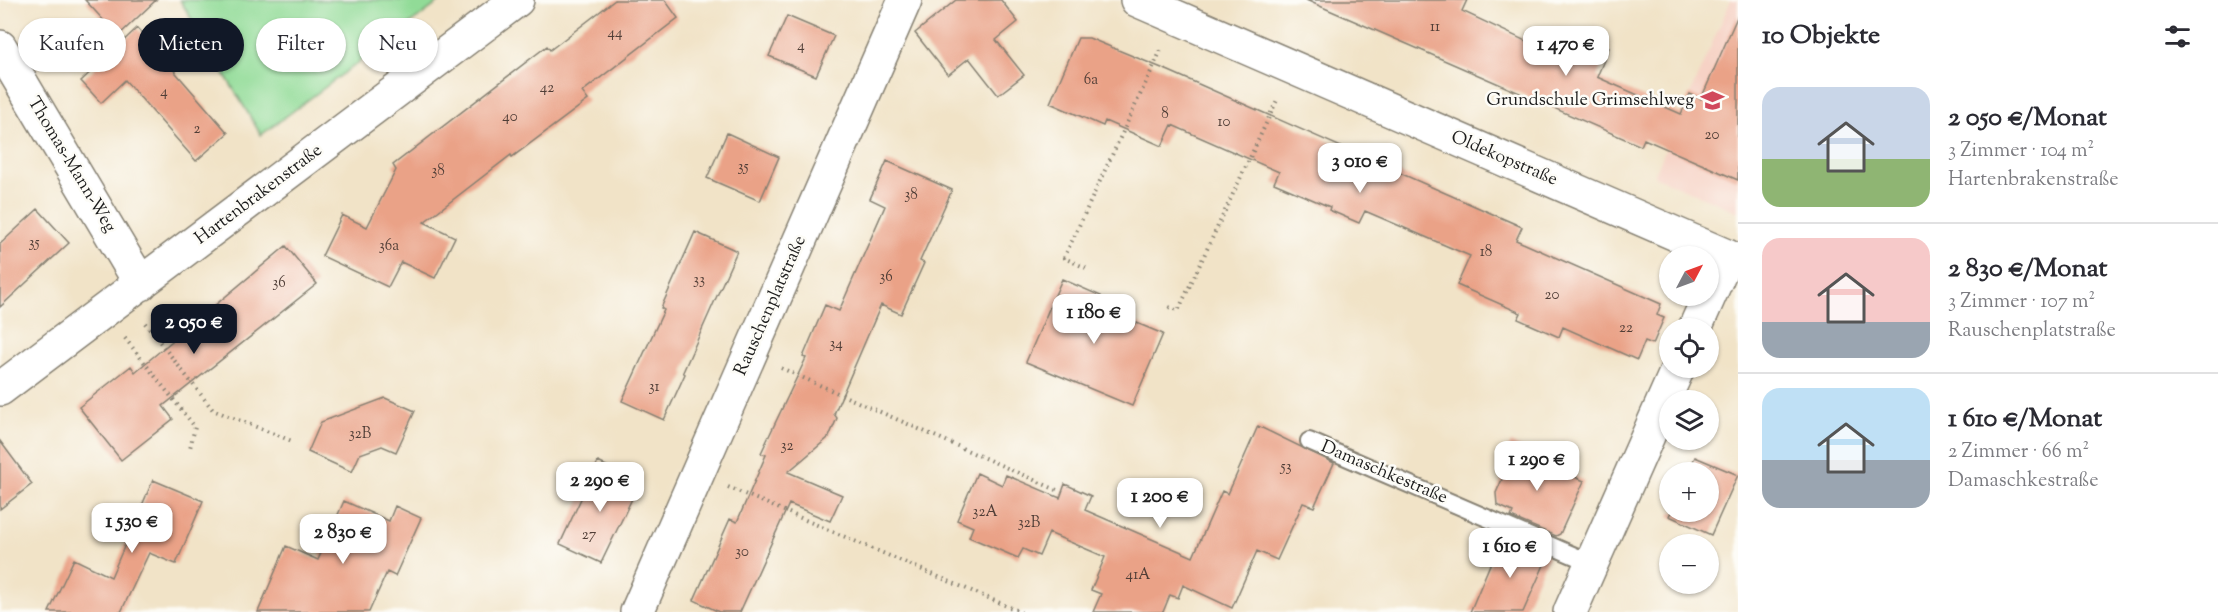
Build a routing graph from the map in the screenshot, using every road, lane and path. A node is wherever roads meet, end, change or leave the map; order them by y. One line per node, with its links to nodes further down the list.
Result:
1 (517, 0): 9 (street, Hartenbrakenstraße)
2 (905, 0): 12 (street, Rauschenplatstraße)
3 (1137, 0): 4 (street, Oldekopstraße)
4 (1177, 17): 6 (street, Oldekopstraße); 8 (path)
5 (0, 47): 9 (street, Thomas-Mann-Weg)
6 (1293, 67): 7 (street, Oldekopstraße); 10 (path)
7 (1732, 258): 11 (street)
8 (1086, 268)
9 (123, 297): 14 (street, Hartenbrakenstraße); 15 (path); 17 (path)
10 (1169, 307)
11 (1700, 318)
12 (750, 355): 18 (street, Rauschenplatstraße); 19 (path)
13 (1673, 378): 20 (street)
14 (0, 389)
15 (292, 441)
16 (1309, 441): 20 (lane, Damaschkestraße)
17 (190, 448)
18 (697, 474): 21 (street, Rauschenplatstraße); 22 (path)
19 (1059, 491)
20 (1591, 563): 23 (street)
21 (637, 612)
22 (1022, 612)
23 (1570, 612)

